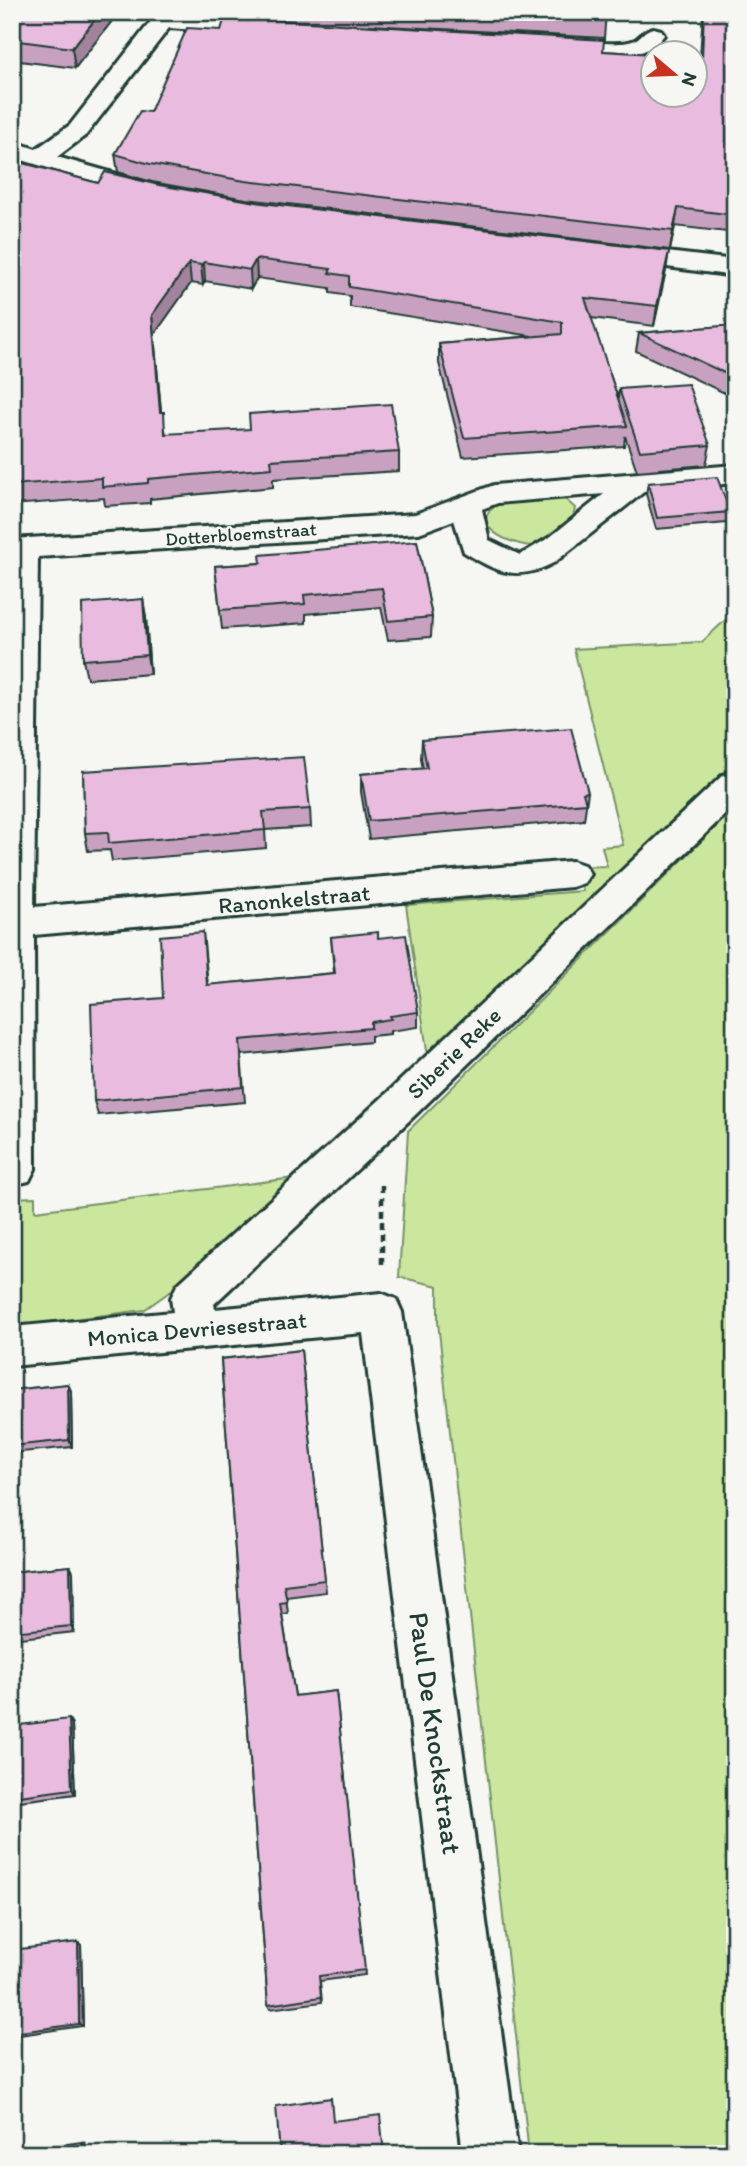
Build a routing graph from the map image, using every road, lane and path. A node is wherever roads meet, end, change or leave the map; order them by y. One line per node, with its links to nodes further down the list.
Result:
1 (167, 16): 2 (street); 6 (street)
2 (290, 30)
3 (653, 35): 4 (street)
4 (526, 44)
5 (12, 148): 6 (street)
6 (38, 159): 7 (street)
7 (176, 197)
8 (597, 252): 9 (street)
9 (735, 268)
10 (735, 474): 11 (street, Dotterbloemstraat)
11 (635, 484): 12 (street, Dotterbloemstraat); 12 (street)
12 (467, 504): 13 (street, Dotterbloemstraat)
13 (18, 550): 16 (street)
14 (735, 785): 20 (street, Siberie Reke)
15 (572, 874): 16 (street, Ranonkelstraat)
16 (16, 923): 17 (street)
17 (15, 1169)
18 (382, 1181): 19 (path)
19 (381, 1312): 20 (street, Monica Devriesestraat); 22 (street, Paul De Knockstraat)
20 (197, 1327): 21 (street, Monica Devriesestraat)
21 (12, 1347)
22 (491, 2154)

